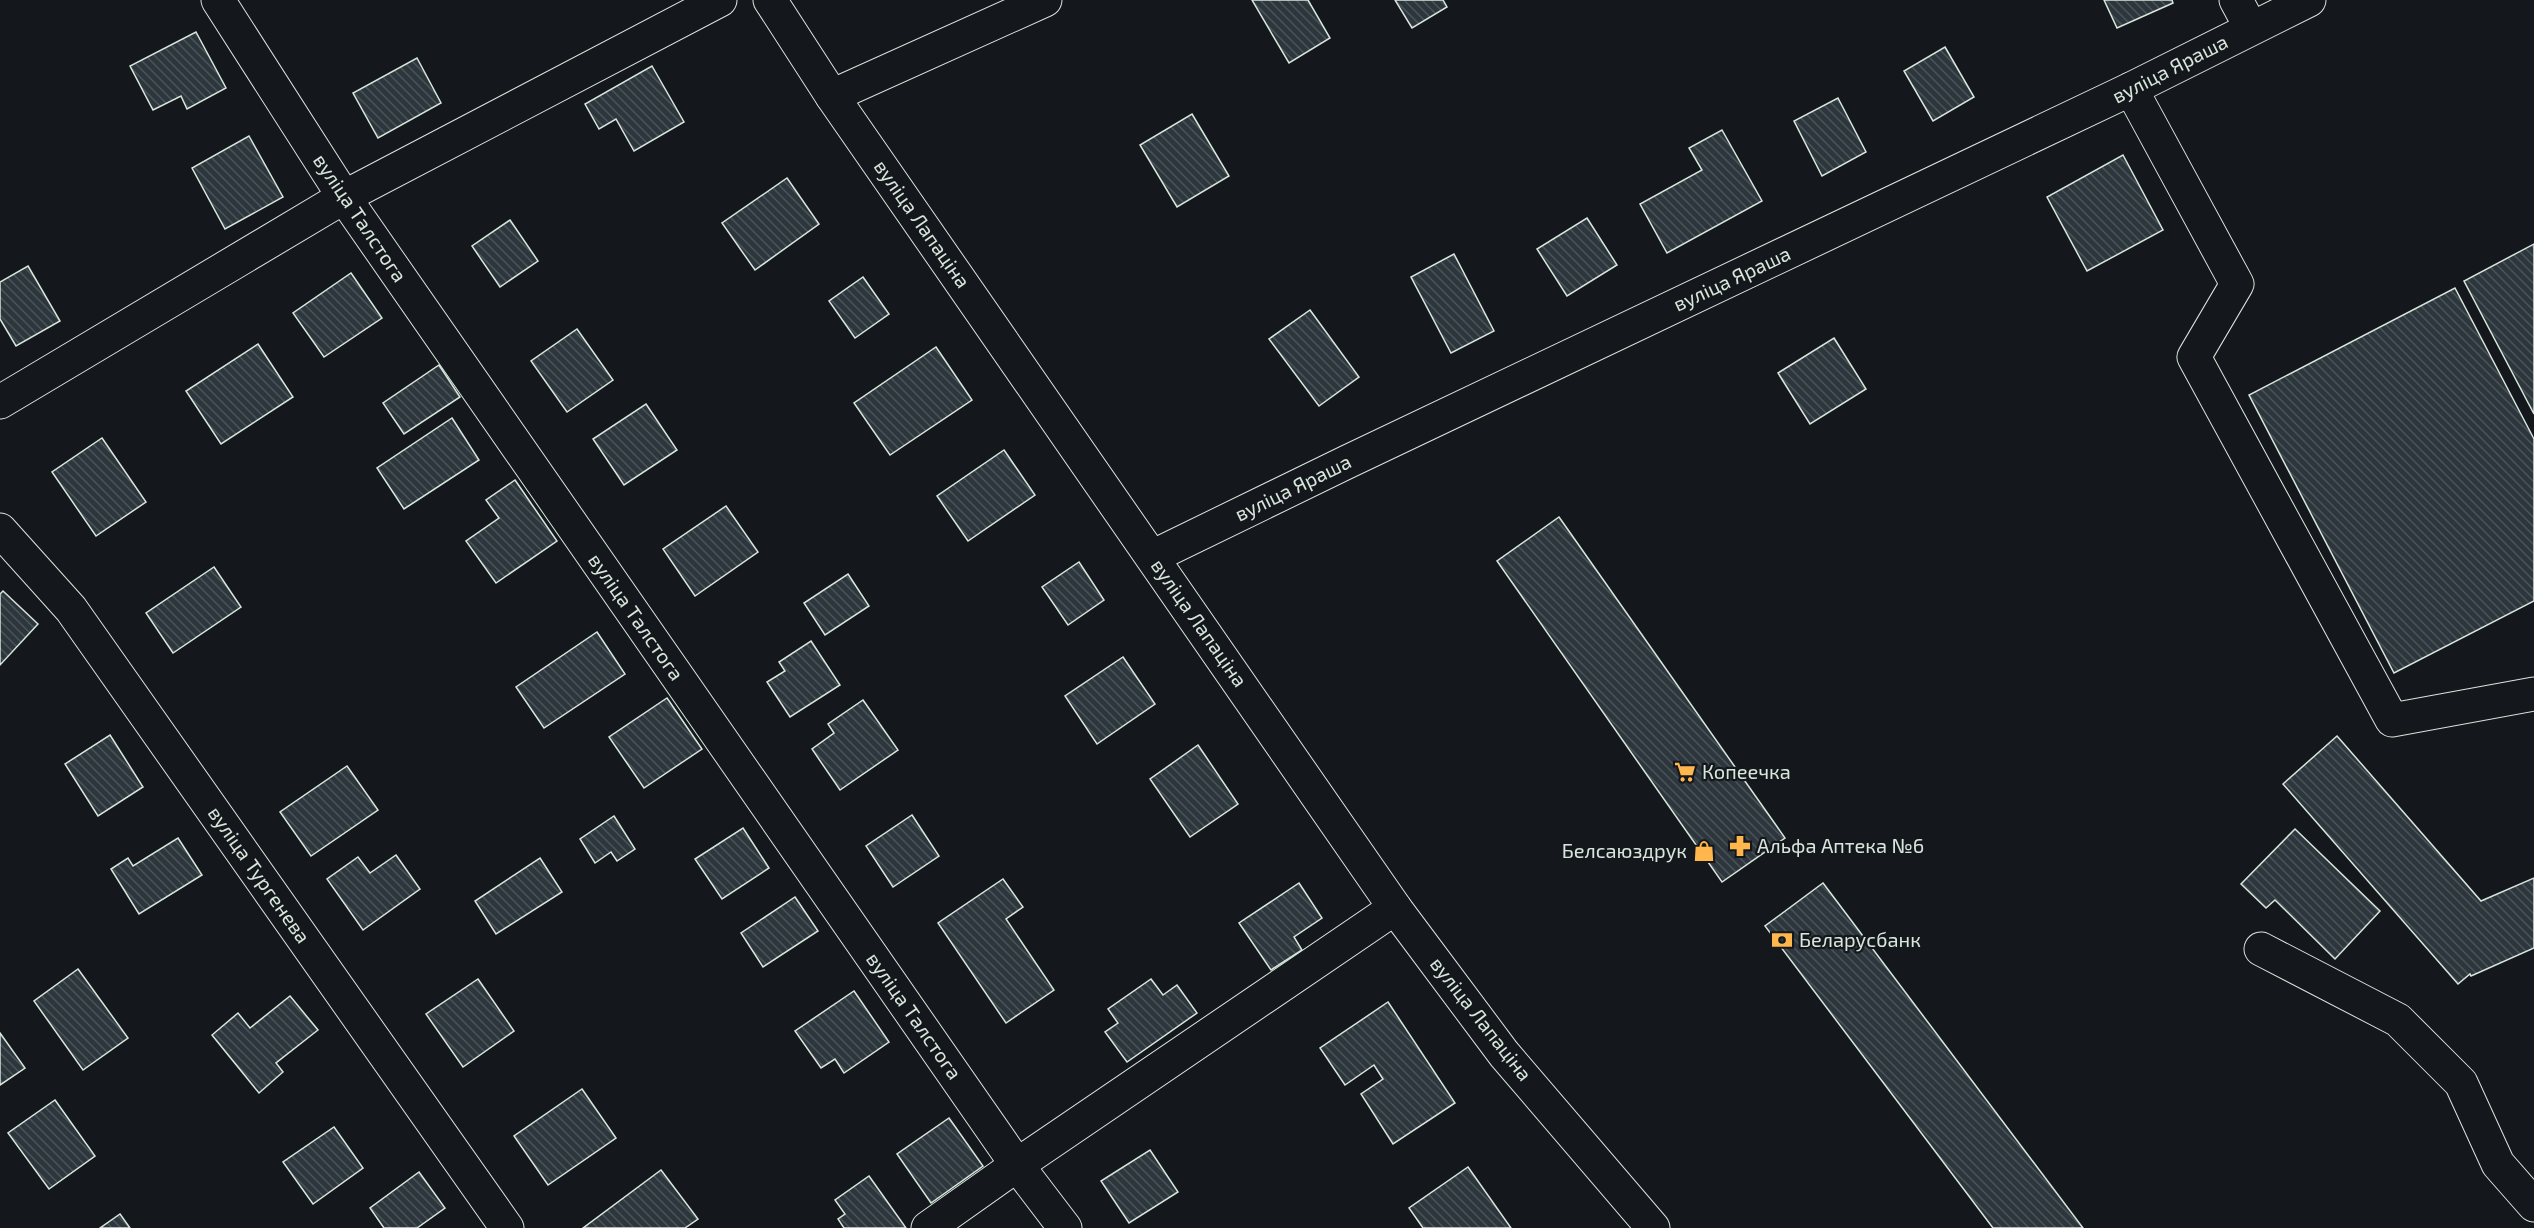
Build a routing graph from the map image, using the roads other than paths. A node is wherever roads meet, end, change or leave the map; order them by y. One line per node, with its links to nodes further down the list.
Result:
1 (218, 0): 9 (street, вуліца Талстога)
2 (720, 0): 9 (street)
3 (770, 0): 8 (street, вуліца Лапаціна)
4 (1045, 0): 8 (street)
5 (2309, 0): 6 (street, вуліца Яраша)
6 (2243, 14): 7 (street, вуліца Яраша)
7 (2131, 89): 12 (street, вуліца Яраша); 13 (street)
8 (832, 96): 12 (street, вуліца Лапаціна)
9 (344, 197): 10 (street); 16 (street, вуліца Талстога)
10 (0, 402)
11 (0, 530): 18 (street, вуліца Тургенева)
12 (1154, 556): 14 (street, вуліца Лапаціна)
13 (2534, 694)
14 (1395, 908): 16 (street); 21 (street, вуліца Лапаціна)
15 (2261, 949): 17 (street)
16 (1017, 1165): 19 (street); 20 (street, вуліца Талстога)
17 (2534, 1205)
18 (507, 1228)
19 (928, 1228)
20 (1065, 1228)
21 (1653, 1228)

